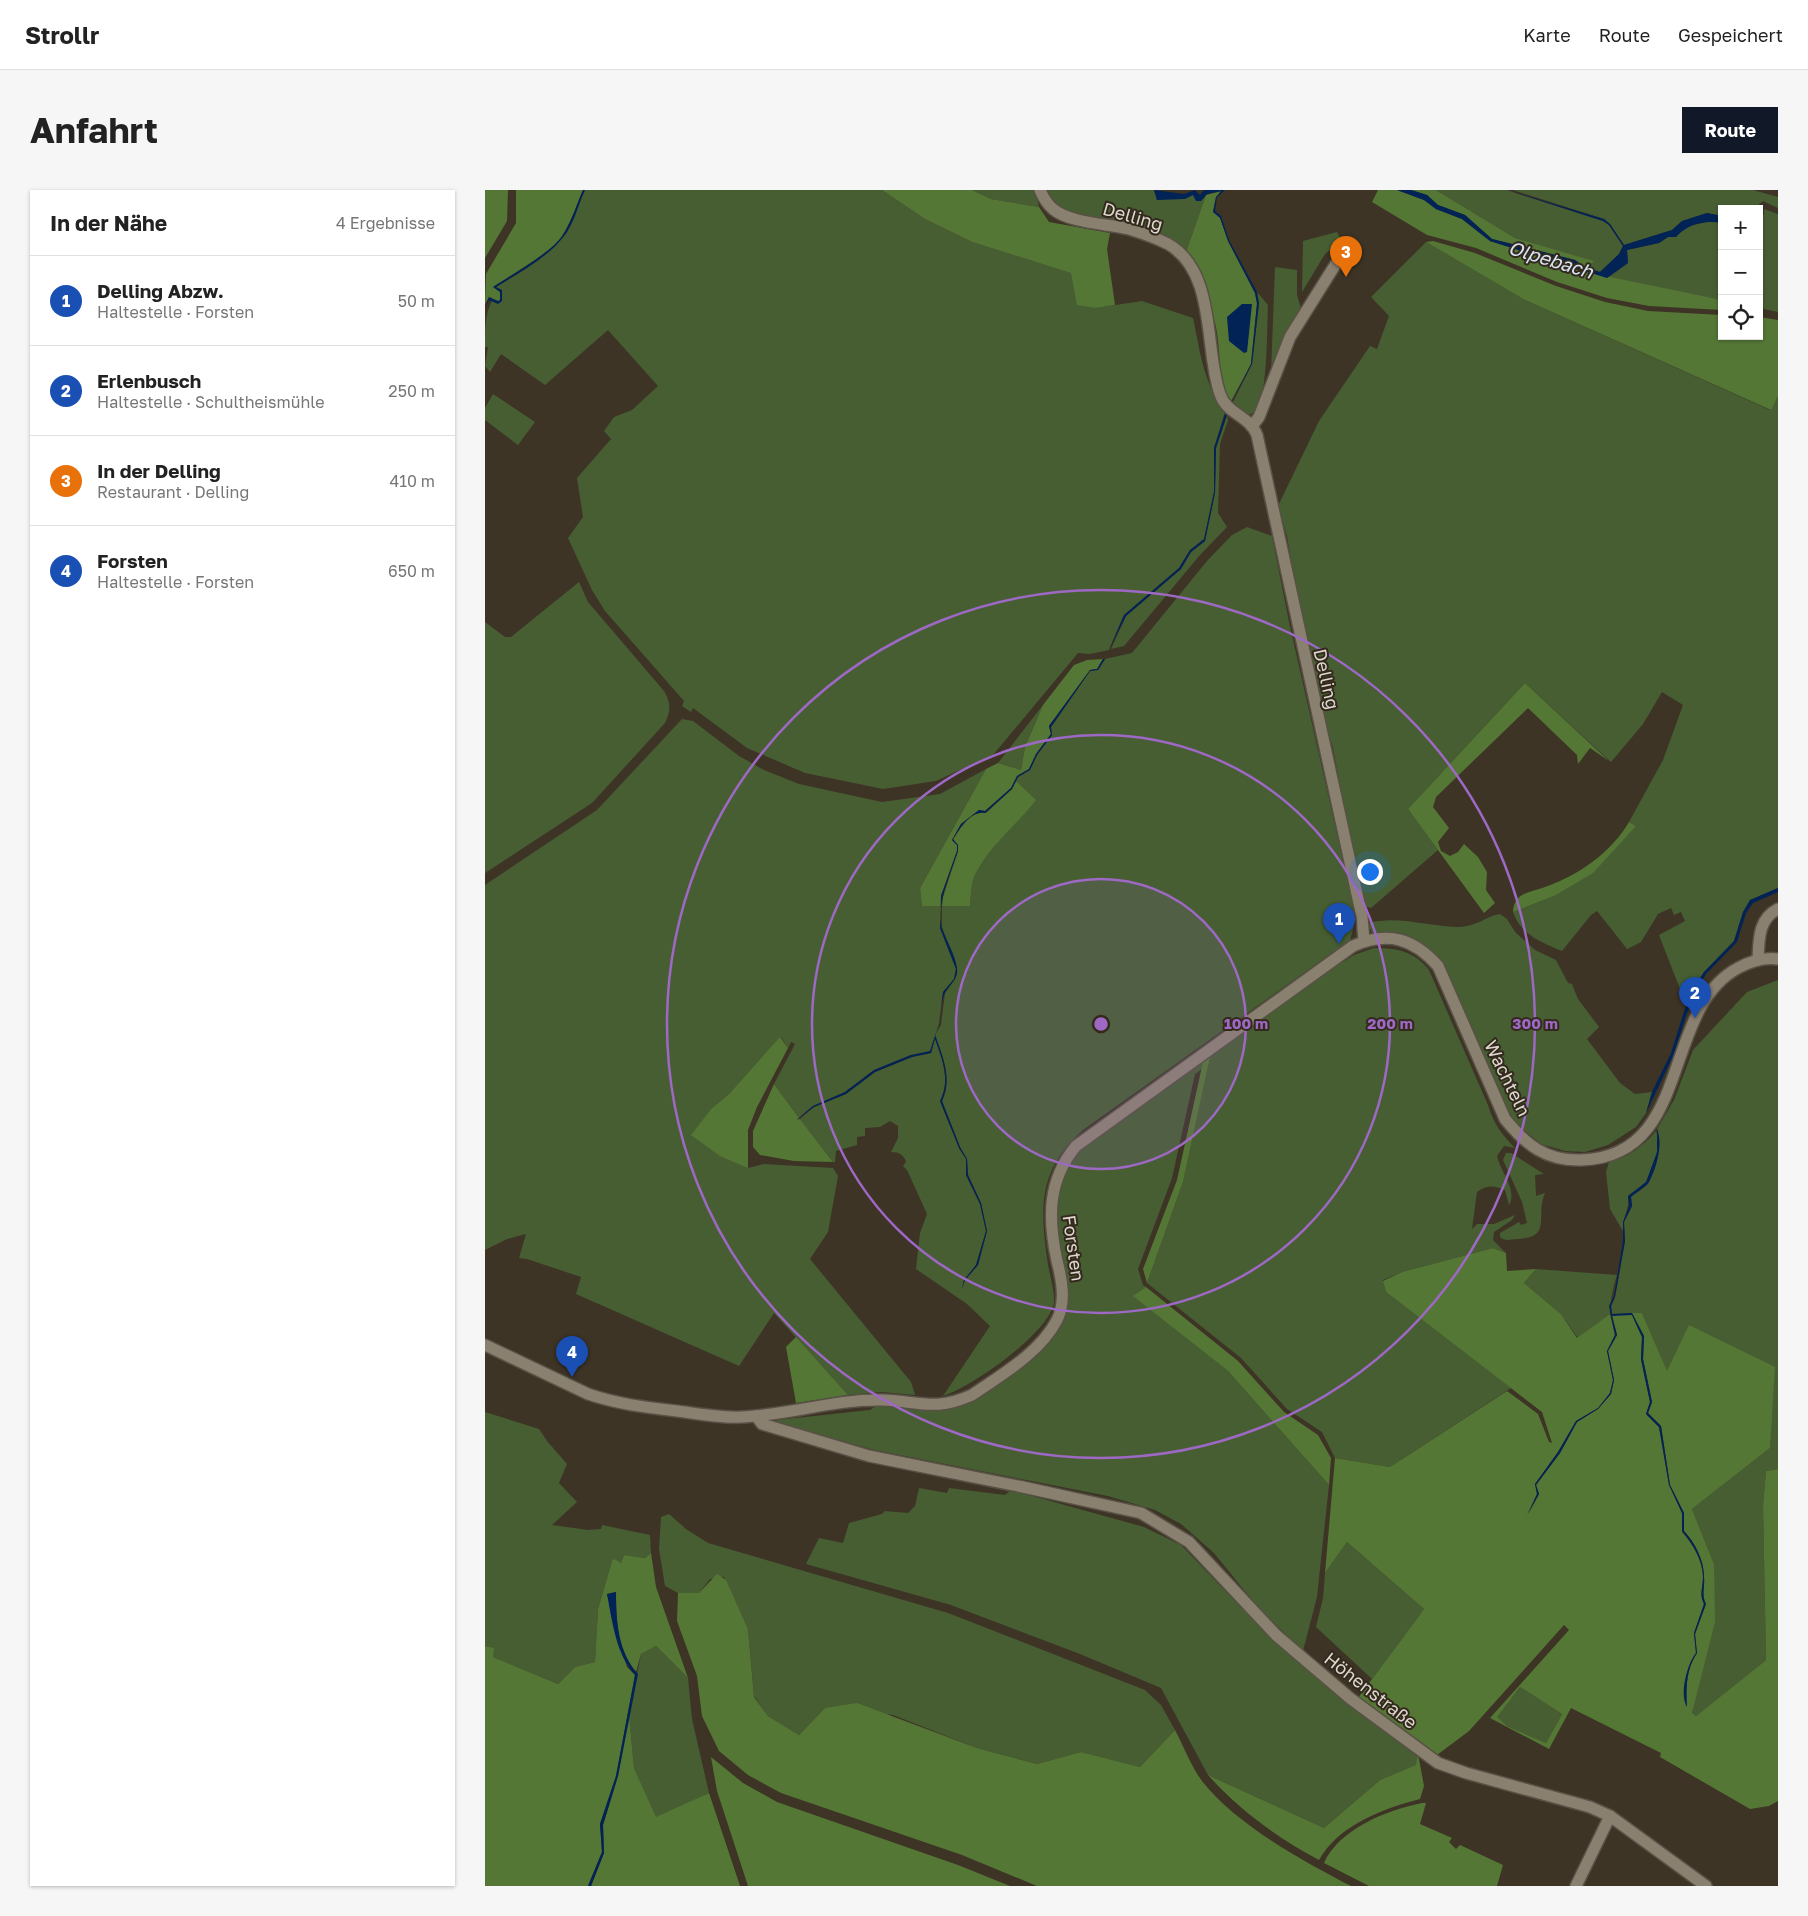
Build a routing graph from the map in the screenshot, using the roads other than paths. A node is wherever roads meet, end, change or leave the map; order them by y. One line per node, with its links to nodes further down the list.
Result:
1 (1040, 190): 3 (street, Delling)
2 (1342, 254): 3 (street)
3 (1252, 426): 5 (street, Delling)
4 (1778, 909): 7 (street)
5 (1364, 941): 7 (street, Wachteln); 9 (street, Forsten)
6 (1778, 959): 7 (street)
7 (1758, 960)
8 (485, 1345): 9 (street, Forsten)
9 (756, 1416): 10 (street, Höhenstraße)
10 (1610, 1816): 11 (street); 12 (street, Höhenstraße)
11 (1576, 1886)
12 (1706, 1886)

